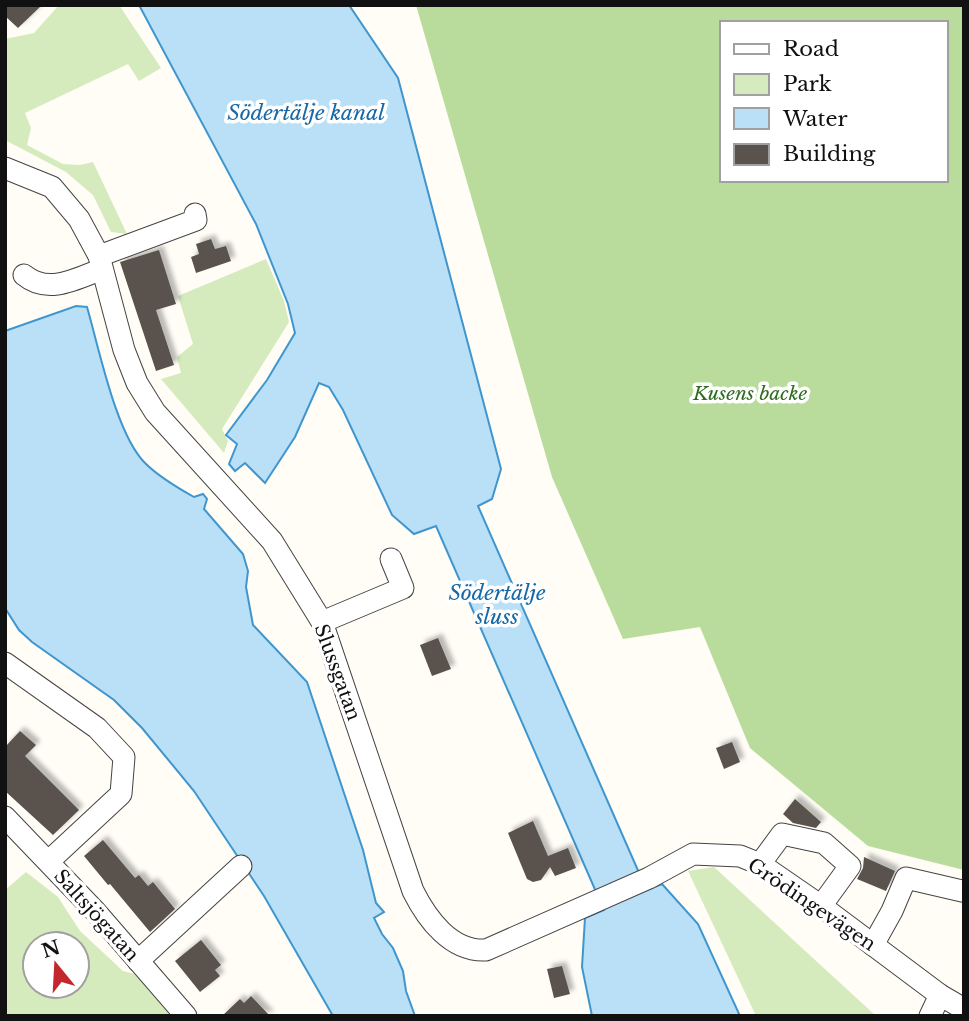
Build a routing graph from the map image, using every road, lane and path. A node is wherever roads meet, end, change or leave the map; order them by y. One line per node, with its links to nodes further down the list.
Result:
1 (5, 168): 3 (street, Slussgatan)
2 (195, 214): 3 (street)
3 (101, 262): 4 (street); 6 (street, Slussgatan)
4 (24, 275)
5 (391, 559): 6 (street)
6 (322, 622): 12 (street, Slussgatan)
7 (5, 663): 9 (street)
8 (5, 817): 9 (street, Saltsjögatan)
9 (48, 861): 16 (street, Saltsjögatan)
10 (760, 864): 12 (street, Grödingevägen); 14 (street, Grödingevägen); 14 (street)
11 (241, 866): 16 (street)
12 (649, 878)
13 (962, 891): 15 (street)
14 (821, 906): 15 (street, Grödingevägen)
15 (873, 945): 17 (street, Grödingevägen)
16 (138, 961): 19 (street, Saltsjögatan)
17 (940, 995): 18 (street, Grödingevägen); 20 (street)
18 (964, 1009)
19 (186, 1016)
20 (930, 1016)

